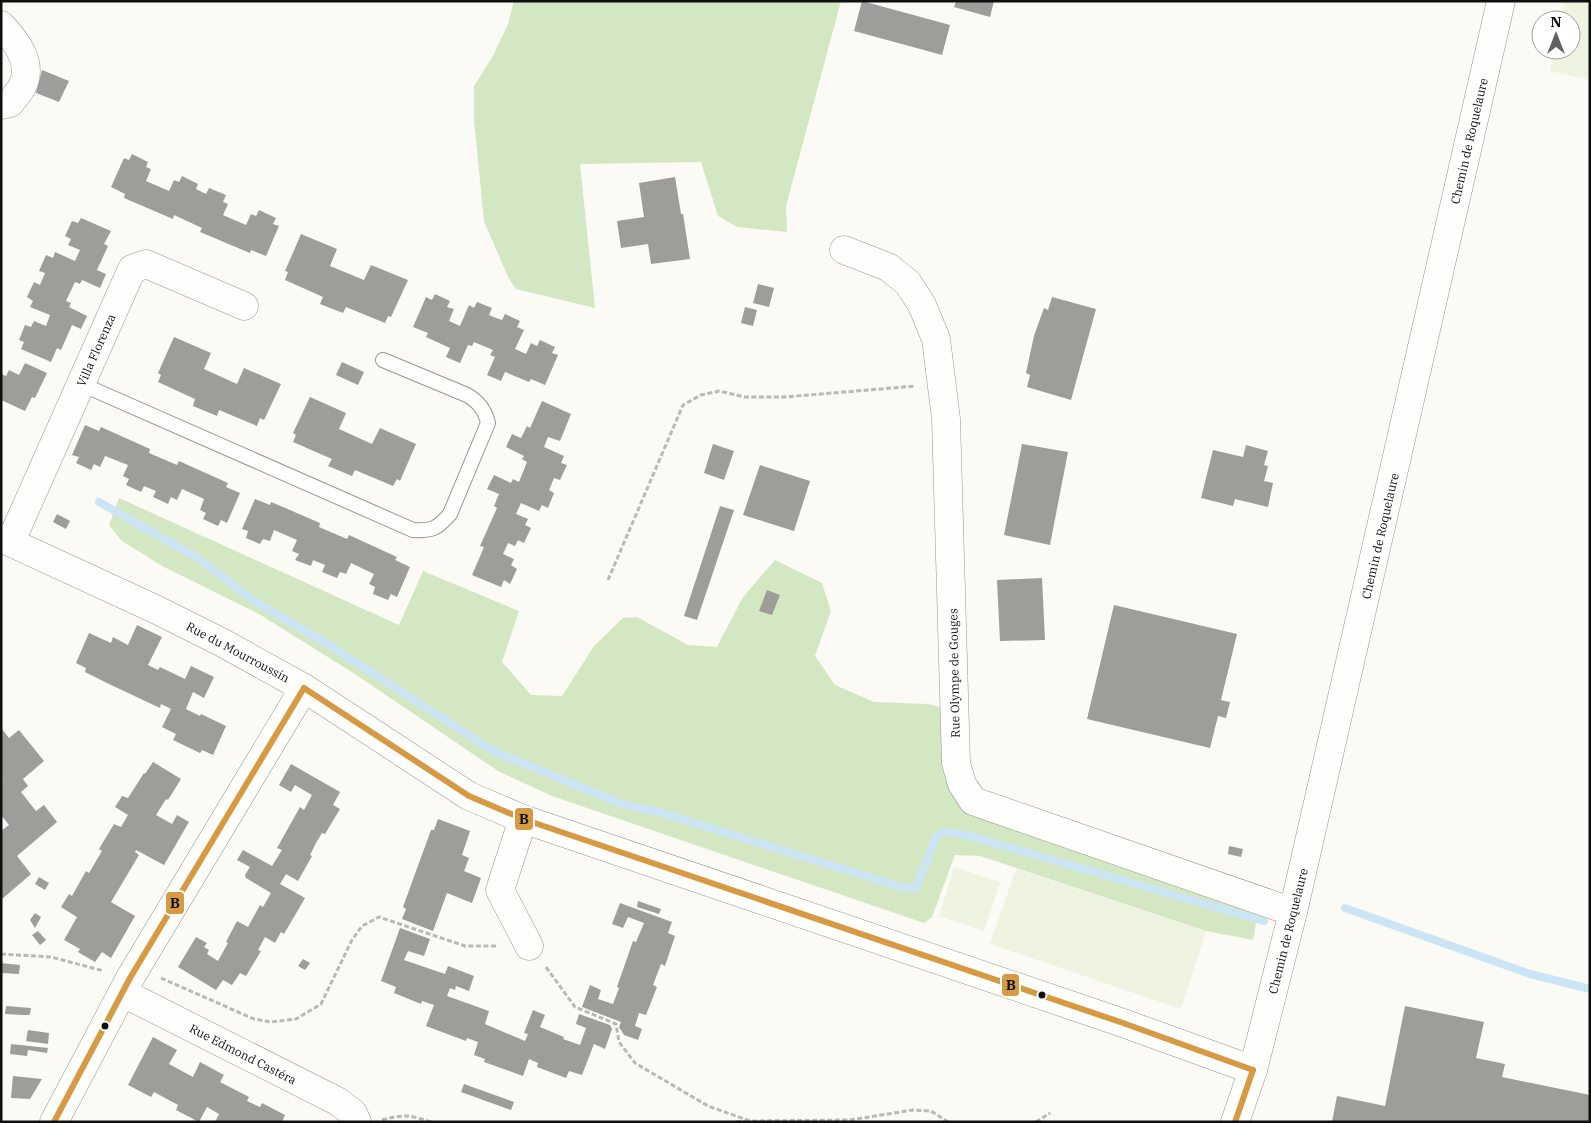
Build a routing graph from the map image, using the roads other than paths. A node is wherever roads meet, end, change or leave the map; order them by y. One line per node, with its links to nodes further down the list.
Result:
1 (1501, 1): 11 (street, Chemin de Roquelaure)
2 (1, 24): 3 (street)
3 (1, 105)
4 (844, 250): 11 (street, Rue Olympe de Gouges)
5 (244, 306): 7 (street, Villa Florenza)
6 (383, 360): 7 (lane)
7 (81, 384): 8 (street, Villa Florenza)
8 (6, 539): 9 (street, Rue du Mourroussin)
9 (304, 688): 10 (street, Rue du Mourroussin); 13 (street)
10 (523, 819): 12 (street); 14 (street, Rue du Mourroussin)
11 (1293, 912): 14 (street, Chemin de Roquelaure)
12 (530, 946)
13 (127, 986): 15 (street); 16 (street, Rue Edmond Castéra)
14 (1253, 1070): 17 (street, Chemin de Roquelaure)
15 (54, 1122)
16 (357, 1122)
17 (1235, 1122)

